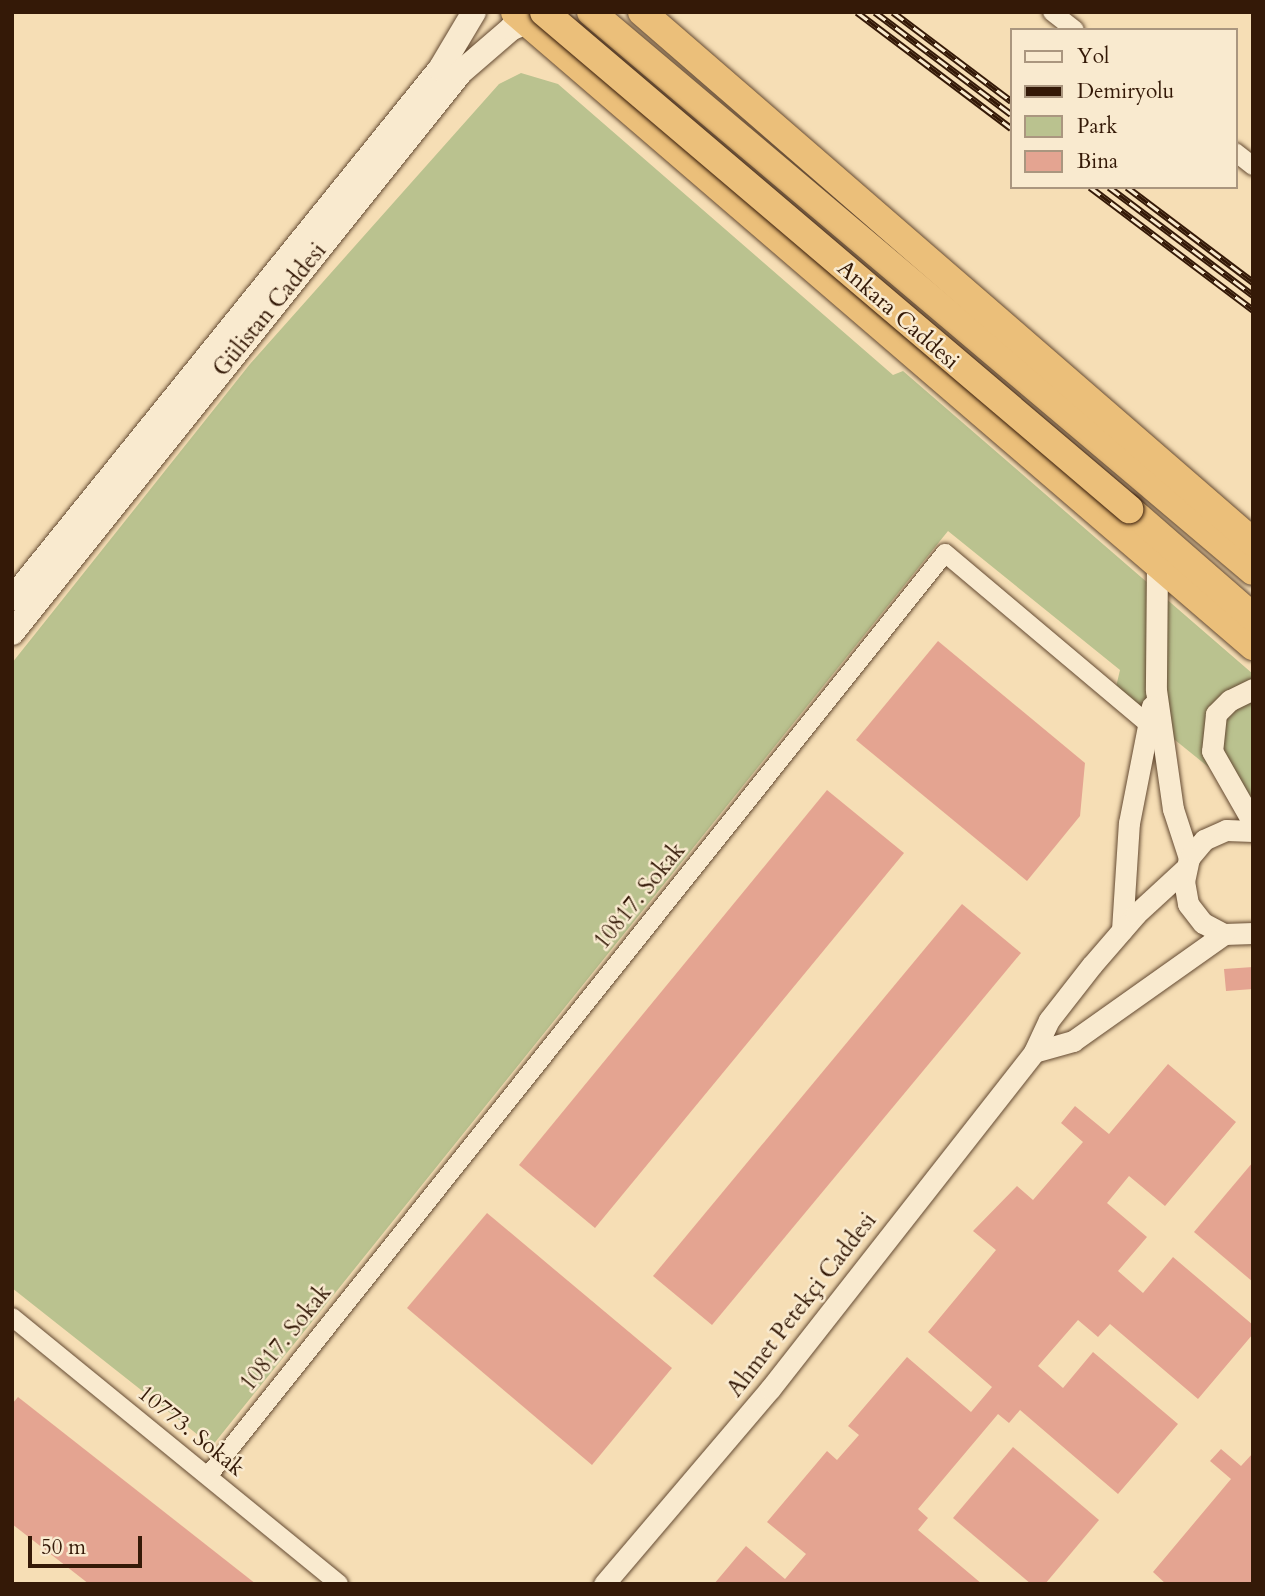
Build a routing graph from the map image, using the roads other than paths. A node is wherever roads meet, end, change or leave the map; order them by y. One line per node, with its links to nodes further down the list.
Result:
1 (474, 12): 12 (main road, Gülistan Caddesi)
2 (592, 12): 11 (highway, Ankara Caddesi)
3 (642, 12): 9 (highway)
4 (1052, 12): 6 (street)
5 (534, 14): 10 (highway); 13 (highway, Ankara Caddesi, bridge); 14 (main road, Gülistan Caddesi)
6 (1072, 28)
7 (1237, 154): 8 (street)
8 (1253, 166)
9 (1253, 542)
10 (1157, 564): 15 (highway); 17 (street)
11 (1253, 572)
12 (12, 599)
13 (1253, 617)
14 (12, 633)
15 (1253, 646)
16 (1253, 689): 19 (street)
17 (1156, 690): 18 (street); 21 (street)
18 (1148, 724): 22 (street); 26 (street, 10817. Sokak)
19 (1253, 823)
20 (1253, 831): 21 (street, Ahmet Petekçi Caddesi)
21 (1187, 864): 22 (street, Ahmet Petekçi Caddesi); 23 (street)
22 (1122, 930): 24 (street, Ahmet Petekçi Caddesi)
23 (1241, 935): 24 (street)
24 (1034, 1052): 28 (street, Ahmet Petekçi Caddesi)
25 (12, 1317): 26 (street, 10773. Sokak)
26 (208, 1476): 27 (street, 10773. Sokak)
27 (339, 1584)
28 (604, 1584)

